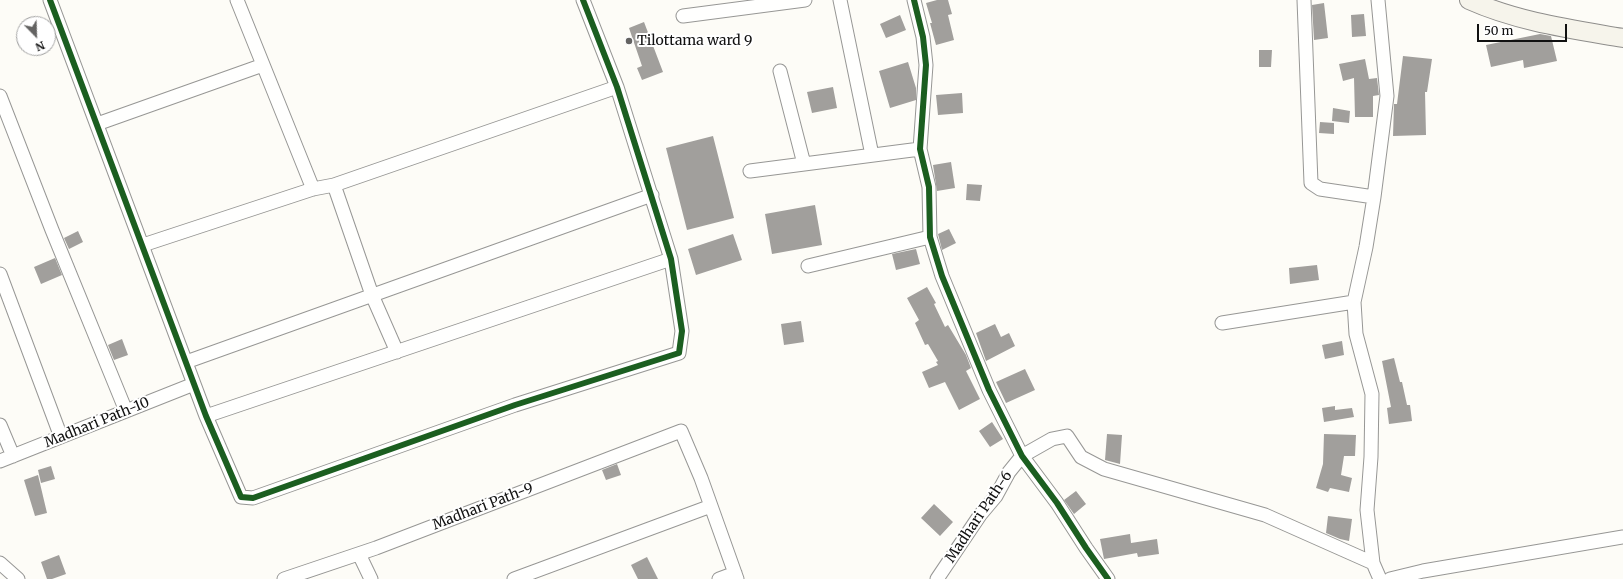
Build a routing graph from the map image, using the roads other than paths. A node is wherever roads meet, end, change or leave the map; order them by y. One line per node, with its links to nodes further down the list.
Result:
1 (50, 0): 16 (street)
2 (237, 0): 12 (street)
3 (583, 0): 14 (street)
4 (805, 0): 10 (street)
5 (840, 0): 18 (street)
6 (914, 0): 17 (street)
7 (1304, 0): 24 (street)
8 (1378, 0): 24 (street)
9 (1469, 0): 11 (street)
10 (683, 16)
11 (1623, 38)
12 (263, 65): 16 (street); 22 (street)
13 (780, 71): 19 (street)
14 (617, 87): 21 (street); 23 (street)
15 (0, 96): 36 (street)
16 (97, 124): 26 (street)
17 (920, 149): 18 (street); 25 (street)
18 (872, 155): 19 (street)
19 (804, 164): 20 (street)
20 (750, 171)
21 (334, 185): 22 (street); 30 (street)
22 (313, 189): 26 (street)
23 (652, 195): 27 (street); 30 (street)
24 (1374, 197): 31 (street)
25 (930, 238): 28 (street); 41 (street)
26 (143, 245): 34 (street)
27 (671, 259): 33 (street); 37 (street)
28 (808, 266)
29 (0, 274): 39 (street)
30 (372, 295): 33 (street); 34 (street)
31 (1354, 302): 32 (street); 47 (street)
32 (1222, 323)
33 (397, 352): 37 (street)
34 (186, 362): 35 (street)
35 (194, 384): 36 (street, Madhari Path-10); 37 (street)
36 (126, 411): 39 (street, Madhari Path-10)
37 (206, 416)
38 (0, 425): 40 (street)
39 (61, 437): 40 (street, Madhari Path-10)
40 (13, 456): 42 (street, Madhari Path-10)
41 (1022, 456): 47 (street); 54 (street, Madhari Path-6); 55 (street)
42 (0, 462)
43 (711, 506): 45 (street, Madhari Path-9); 48 (street); 52 (street)
44 (1623, 537): 57 (street)
45 (359, 554): 50 (street, Madhari Path-9); 51 (street)
46 (0, 563): 49 (street)
47 (1373, 563): 56 (street)
48 (736, 576): 53 (street)
49 (18, 579)
50 (284, 579)
51 (371, 579)
52 (514, 579)
53 (719, 579)
54 (937, 579)
55 (1108, 579)
56 (1380, 579)
57 (1390, 579)

